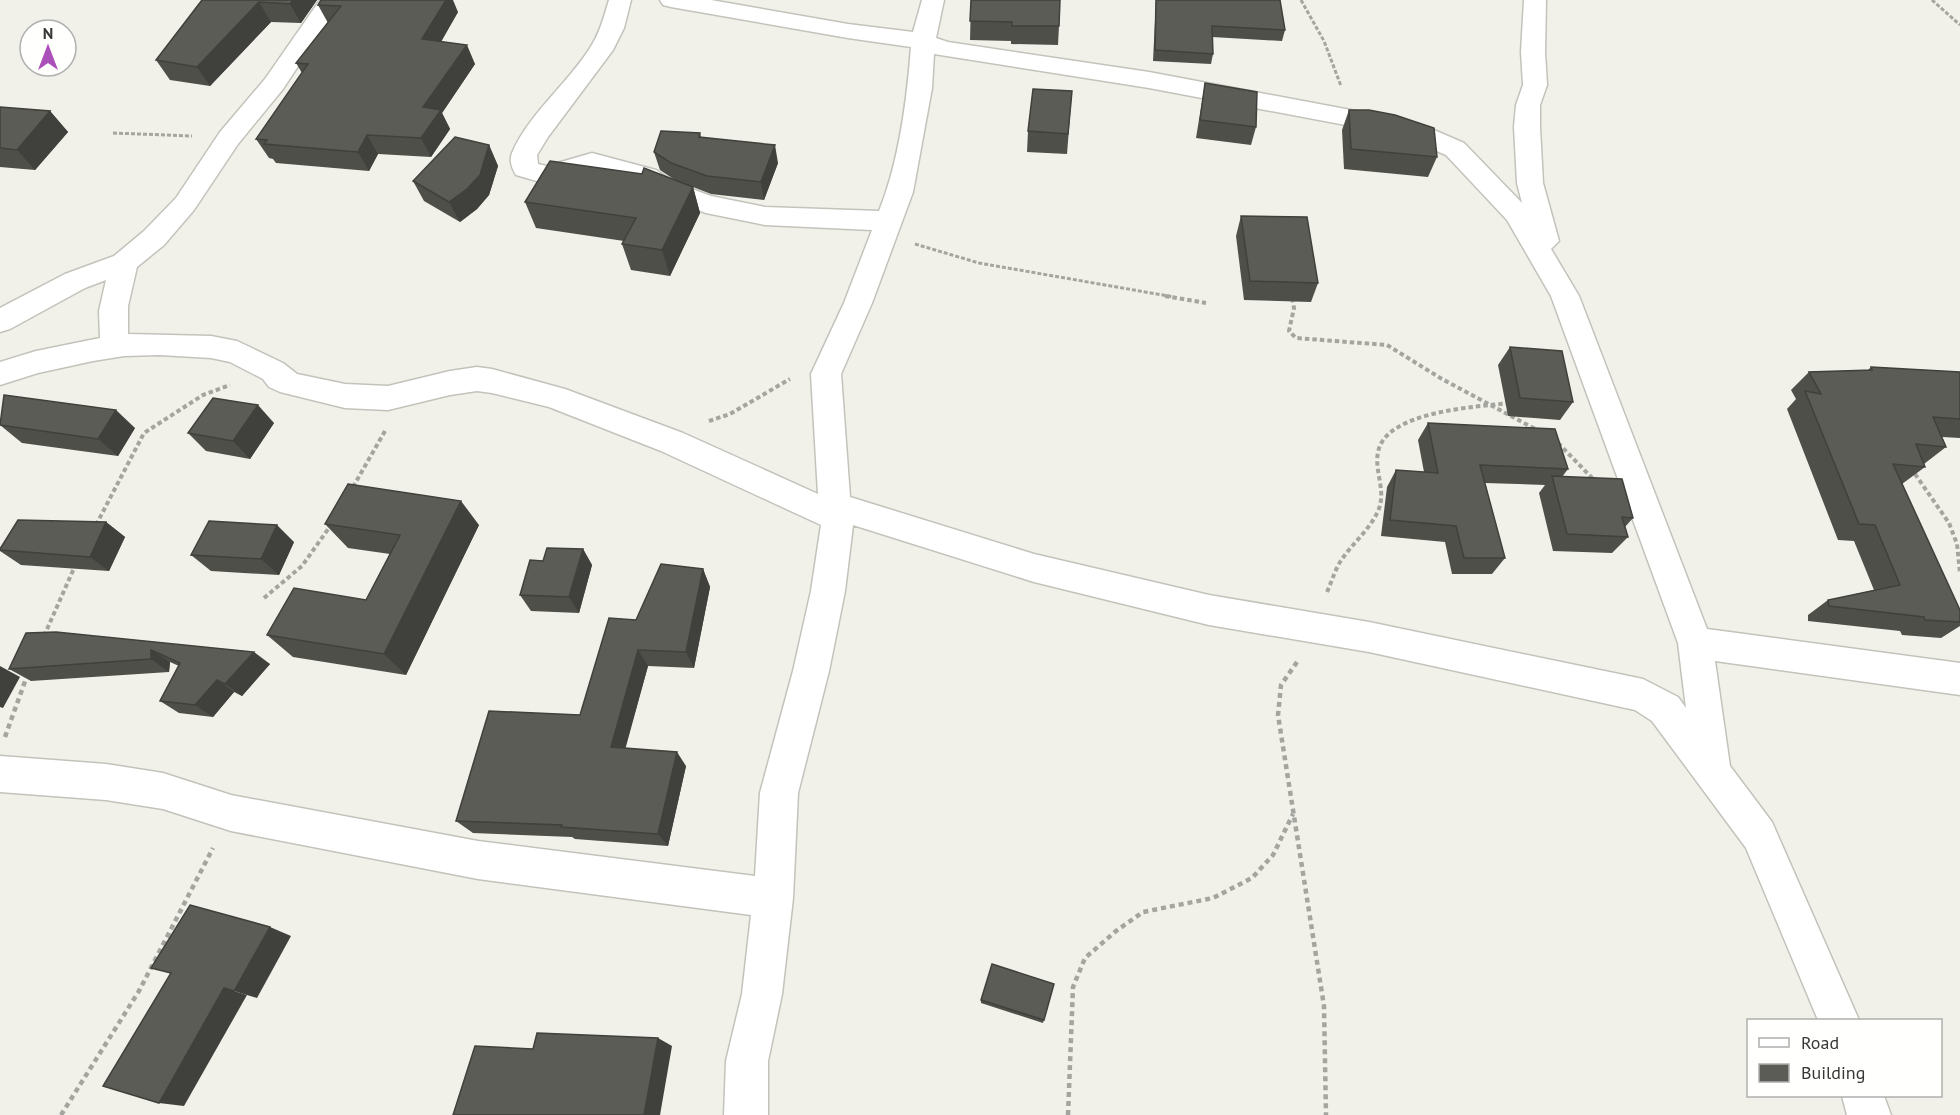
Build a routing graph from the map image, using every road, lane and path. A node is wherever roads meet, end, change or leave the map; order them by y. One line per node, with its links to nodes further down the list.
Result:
1 (331, 0): 12 (street)
2 (620, 0): 13 (street)
3 (671, 0): 9 (street)
4 (933, 0): 9 (street)
5 (1301, 0): 10 (path)
6 (1535, 0): 15 (street)
7 (1932, 0): 8 (path)
8 (1960, 25)
9 (923, 41): 10 (street); 13 (street)
10 (1350, 118): 15 (street)
11 (114, 133): 12 (path)
12 (229, 138): 14 (street)
13 (890, 221): 17 (path); 19 (street)
14 (124, 263): 18 (street); 20 (street)
15 (1554, 276): 40 (street)
16 (1290, 289): 25 (path)
17 (1206, 303)
18 (0, 321)
19 (840, 343): 27 (path); 32 (street)
20 (116, 347): 21 (street); 22 (street)
21 (273, 370): 23 (street); 34 (path)
22 (0, 374)
23 (419, 392): 27 (street); 31 (path)
24 (1511, 403): 25 (path)
25 (1492, 405): 26 (path); 38 (path)
26 (1539, 431)
27 (656, 436): 32 (street)
28 (1549, 437): 30 (path)
29 (1915, 474): 36 (path)
30 (1600, 487)
31 (348, 495)
32 (837, 512): 38 (street); 47 (street)
33 (337, 515): 37 (path)
34 (91, 535)
35 (75, 565): 39 (path)
36 (1960, 573)
37 (264, 597)
38 (1308, 627): 44 (street); 45 (path)
39 (44, 637)
40 (1695, 643): 42 (street); 44 (street)
41 (30, 668): 43 (path)
42 (1960, 679)
43 (2, 758): 46 (street)
44 (1712, 770): 48 (street)
45 (1295, 810): 52 (path); 53 (path)
46 (231, 813): 47 (street); 50 (path)
47 (773, 898): 51 (street)
48 (1839, 1019)
49 (1864, 1097): 54 (street)
50 (61, 1115)
51 (746, 1115)
52 (1068, 1115)
53 (1326, 1115)
54 (1869, 1115)

